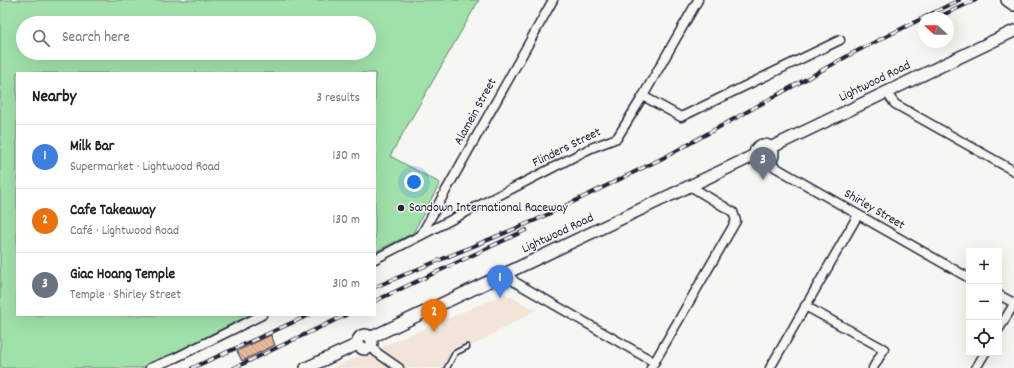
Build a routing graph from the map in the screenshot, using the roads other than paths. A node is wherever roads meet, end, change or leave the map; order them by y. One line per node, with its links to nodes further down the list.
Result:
1 (553, 0): 15 (street, Alamein Street)
2 (698, 0): 8 (street, Flinders Street)
3 (1007, 0): 4 (main road)
4 (1014, 4)
5 (1014, 31): 7 (main road, Lightwood Road)
6 (840, 40): 8 (street)
7 (886, 92): 9 (main road, Lightwood Road); 12 (street)
8 (643, 96): 15 (street, Flinders Street)
9 (770, 148): 10 (main road); 11 (main road)
10 (756, 155): 11 (main road); 13 (main road, Lightwood Road)
11 (768, 162): 14 (street, Shirley Street)
12 (1014, 171)
13 (690, 186): 17 (main road, Lightwood Road); 27 (street)
14 (858, 214): 18 (street, Shirley Street); 21 (street)
15 (421, 235): 16 (street, Flinders Street)
16 (376, 258)
17 (508, 274): 24 (main road, Lightwood Road); 27 (street)
18 (966, 276)
19 (1002, 297): 20 (street)
20 (1014, 303): 23 (street)
21 (805, 306): 32 (street); 33 (street)
22 (260, 316): 28 (street)
23 (1002, 324)
24 (372, 342): 29 (main road); 30 (street)
25 (467, 347): 31 (lane)
26 (983, 356): 34 (street)
27 (653, 365)
28 (150, 368)
29 (306, 368)
30 (399, 368)
31 (447, 368)
32 (770, 368)
33 (873, 368)
34 (976, 368)

